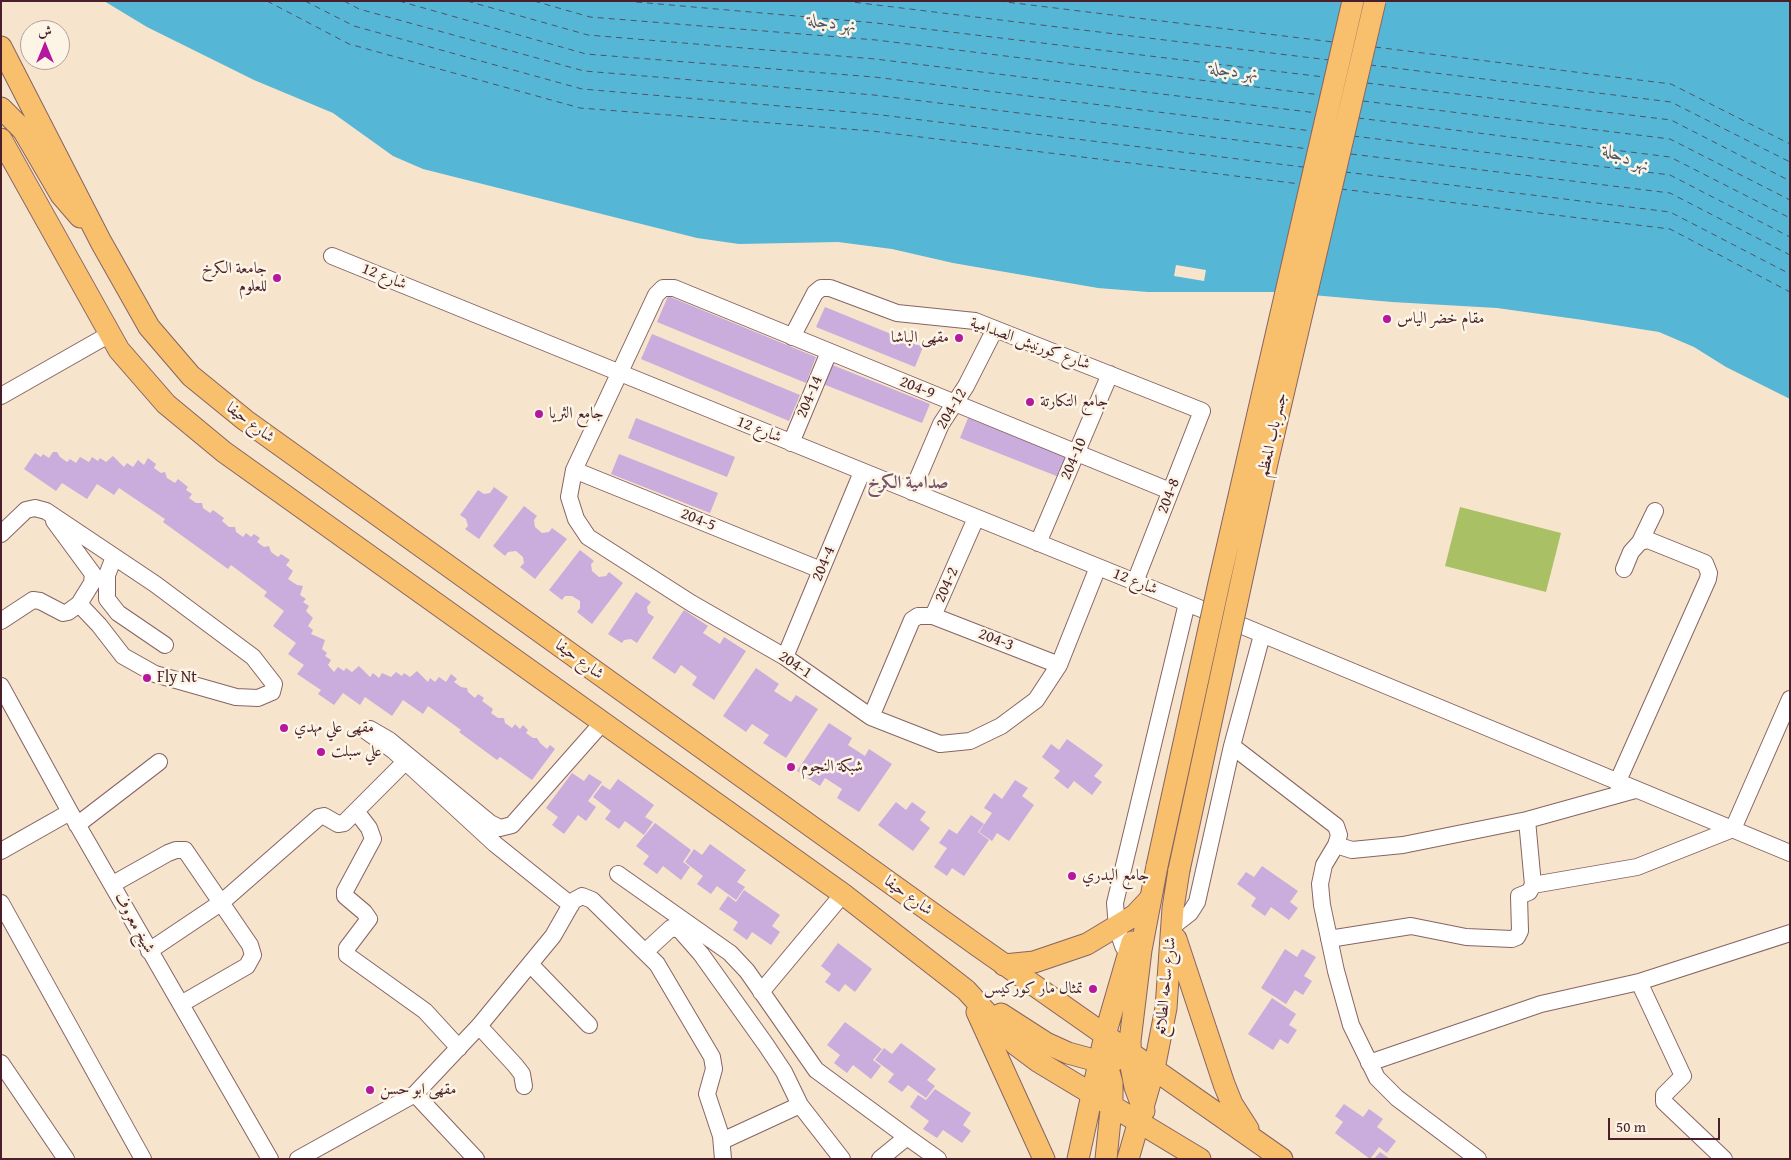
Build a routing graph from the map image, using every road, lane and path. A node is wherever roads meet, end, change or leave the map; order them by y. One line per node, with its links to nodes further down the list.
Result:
1 (1353, 1): 65 (main road, جسر باب المعظم, bridge)
2 (1375, 1): 60 (main road, جسر باب المعظم, bridge)
3 (3, 49): 4 (main road, شارع حيفا)
4 (8, 82): 7 (main road, شارع حيفا)
5 (1, 108): 7 (main road)
6 (1, 139): 11 (main road)
7 (101, 242): 77 (main road, شارع حيفا)
8 (332, 256): 14 (street, شارع 12)
9 (663, 288): 12 (street, 204-9); 14 (street, 204-1)
10 (995, 329): 12 (street, شارع كورنيش الصدامية); 15 (street, شارع كورنيش الصدامية); 17 (street, 204-12)
11 (110, 334): 16 (street); 47 (main road)
12 (792, 336): 13 (street, 204-9)
13 (829, 352): 17 (street, 204-9); 19 (street, 204-14)
14 (621, 373): 19 (street, شارع 12); 21 (street, 204-1)
15 (1110, 374): 18 (street, شارع كورنيش الصدامية); 20 (street, 204-10)
16 (1, 396)
17 (953, 403): 20 (street, 204-9); 23 (street, 204-12)
18 (1202, 410): 24 (street, 204-8)
19 (791, 443): 22 (street, شارع 12)
20 (1077, 453): 24 (street, 204-9); 30 (street, 204-10)
21 (574, 470): 34 (street, 204-5); 42 (street, 204-1)
22 (862, 472): 23 (street, شارع 12); 34 (street, 204-4)
23 (912, 492): 27 (street, شارع 12)
24 (1170, 492): 35 (street, 204-8)
25 (46, 511): 28 (street); 31 (street); 37 (street)
26 (1655, 511): 29 (street)
27 (976, 518): 30 (street, شارع 12); 38 (street, 204-2)
28 (1, 534)
29 (1640, 542): 33 (street); 51 (street)
30 (1038, 543): 32 (street, شارع 12)
31 (114, 556): 37 (street); 41 (street)
32 (1098, 567): 35 (street, شارع 12); 43 (street, 204-1)
33 (1624, 569)
34 (821, 570): 42 (street, 204-4)
35 (1135, 582): 36 (street, شارع 12)
36 (1187, 603): 40 (street, شارع 12); 69 (street)
37 (79, 604): 39 (street)
38 (933, 616): 43 (street, 204-3); 46 (street, 204-2)
39 (1, 621)
40 (1262, 635): 48 (street); 51 (street, شارع 12)
41 (165, 646)
42 (785, 657): 46 (street, 204-1)
43 (1059, 665): 46 (street, 204-1)
44 (1, 686): 54 (street, شیخ معروف)
45 (1790, 699): 56 (street)
46 (871, 718)
47 (602, 722): 50 (street); 64 (main road)
48 (1232, 746): 57 (street); 70 (street)
49 (160, 762): 54 (street)
50 (405, 762): 53 (street); 68 (street)
51 (1617, 783): 52 (street, شارع 12)
52 (1635, 790): 55 (street); 56 (street, شارع 12)
53 (356, 811): 67 (street); 84 (street)
54 (74, 818): 58 (street); 62 (street, شیخ معروف)
55 (1527, 820): 57 (street); 63 (street)
56 (1733, 829): 59 (street, شارع 12); 63 (street)
57 (1336, 845): 72 (street)
58 (1, 851)
59 (1790, 854)
60 (1179, 870): 70 (main road, شارع ساحه الطلائع)
61 (618, 874): 80 (street)
62 (113, 884): 67 (street); 73 (street, شیخ معروف)
63 (1533, 885): 72 (street)
64 (843, 894): 79 (main road); 80 (street)
65 (1149, 900): 69 (main road); 75 (main road, جسر باب المعظم)
66 (1, 902): 99 (street)
67 (222, 902): 73 (street); 81 (street)
68 (571, 905): 74 (street); 76 (street)
69 (1116, 928): 75 (street); 77 (main road)
70 (1172, 928): 86 (main road, شارع ساحه الطلائع); 97 (main road)
71 (1790, 933): 78 (street)
72 (1329, 939): 88 (street)
73 (149, 951): 81 (street, شیخ معروف)
74 (646, 951): 92 (street); 96 (street)
75 (1133, 961): 85 (main road); 86 (main road)
76 (530, 964): 82 (street); 83 (street)
77 (1004, 965): 85 (main road, شارع حيفا)
78 (1639, 982): 88 (street); 114 (street)
79 (966, 990): 85 (main road); 91 (main road); 107 (main road)
80 (761, 992): 95 (street)
81 (181, 1004): 100 (street, شیخ معروف)
82 (589, 1025)
83 (479, 1026): 84 (street); 89 (street)
84 (459, 1048): 90 (street)
85 (1103, 1051): 86 (main road, شارع حيفا); 91 (main road)
86 (1138, 1059): 93 (main road, شارع ساحه الطلائع); 94 (main road, شارع حيفا)
87 (1, 1063): 98 (street)
88 (1369, 1063): 113 (street)
89 (524, 1086)
90 (415, 1094): 101 (street); 102 (street)
91 (1105, 1101): 93 (main road); 108 (main road); 109 (main road)
92 (800, 1105): 96 (street); 104 (street)
93 (1142, 1106): 94 (main road); 110 (main road, شارع ساحه الطلائع); 111 (main road)
94 (1209, 1108): 97 (main road, شارع حيفا)
95 (907, 1137): 105 (street); 106 (street)
96 (722, 1142): 103 (street)
97 (1259, 1143): 112 (main road, شارع حيفا)
98 (66, 1159)
99 (143, 1159)
100 (270, 1159)
101 (298, 1159)
102 (476, 1159)
103 (723, 1159)
104 (842, 1159)
105 (880, 1159)
106 (938, 1159)
107 (1044, 1159)
108 (1078, 1159)
109 (1106, 1159)
110 (1128, 1159)
111 (1200, 1159)
112 (1282, 1159)
113 (1478, 1159)
114 (1724, 1159)

